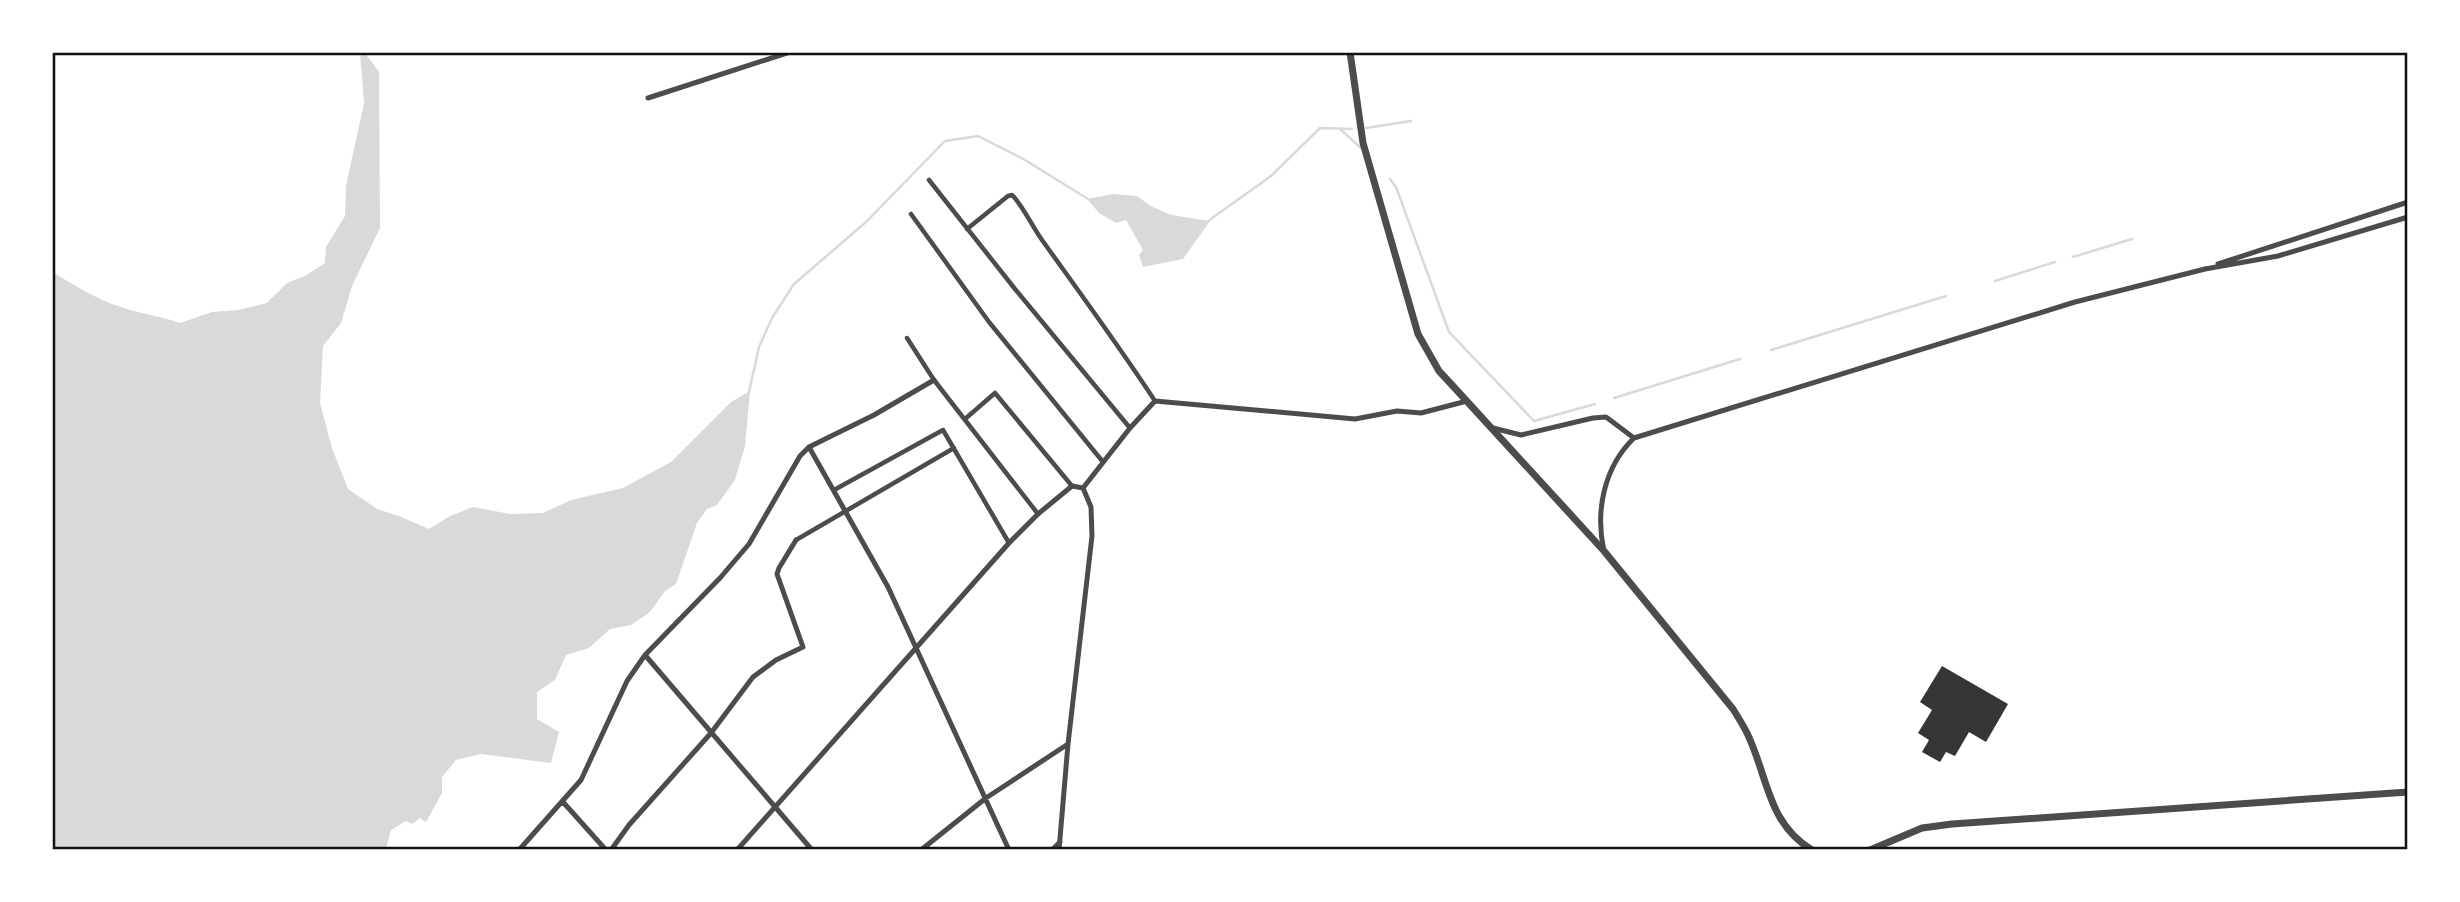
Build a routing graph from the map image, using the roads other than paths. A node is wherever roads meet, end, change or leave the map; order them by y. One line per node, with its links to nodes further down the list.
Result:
1 (790, 52): 3 (street)
2 (1350, 52): 13 (street)
3 (649, 98)
4 (929, 180): 8 (street)
5 (2407, 202): 9 (street)
6 (911, 215): 20 (street)
7 (2407, 217): 9 (street)
8 (968, 229): 12 (street); 15 (street)
9 (2205, 269): 17 (street)
10 (906, 338): 11 (street)
11 (934, 380): 14 (street); 18 (street)
12 (1155, 401): 13 (street); 15 (street)
13 (1467, 401): 16 (street)
14 (965, 419): 21 (street); 25 (street)
15 (1130, 428): 20 (street)
16 (1493, 428): 17 (street); 28 (street)
17 (1634, 438): 28 (street)
18 (809, 447): 23 (street); 30 (street)
19 (954, 448): 23 (street); 24 (street); 27 (street)
20 (1103, 462): 22 (street)
21 (1072, 486): 22 (street); 25 (street)
22 (1083, 488): 32 (street)
23 (834, 490): 24 (street)
24 (844, 511): 26 (street); 29 (street)
25 (1038, 514): 27 (street)
26 (796, 540): 31 (street)
27 (1009, 543): 29 (street)
28 (1604, 551): 47 (street)
29 (916, 648): 34 (street); 36 (street)
30 (645, 655): 31 (street); 35 (street)
31 (711, 733): 36 (street); 40 (street)
32 (1068, 744): 34 (street); 37 (street)
33 (2407, 792): 48 (street)
34 (986, 798): 43 (street); 44 (street)
35 (563, 802): 38 (street); 39 (street)
36 (775, 808): 41 (street); 42 (street)
37 (1060, 842): 45 (street); 46 (street)
38 (519, 849)
39 (606, 849)
40 (611, 849)
41 (737, 849)
42 (812, 849)
43 (921, 849)
44 (1009, 849)
45 (1052, 849)
46 (1059, 849)
47 (1812, 849)
48 (1870, 849)

